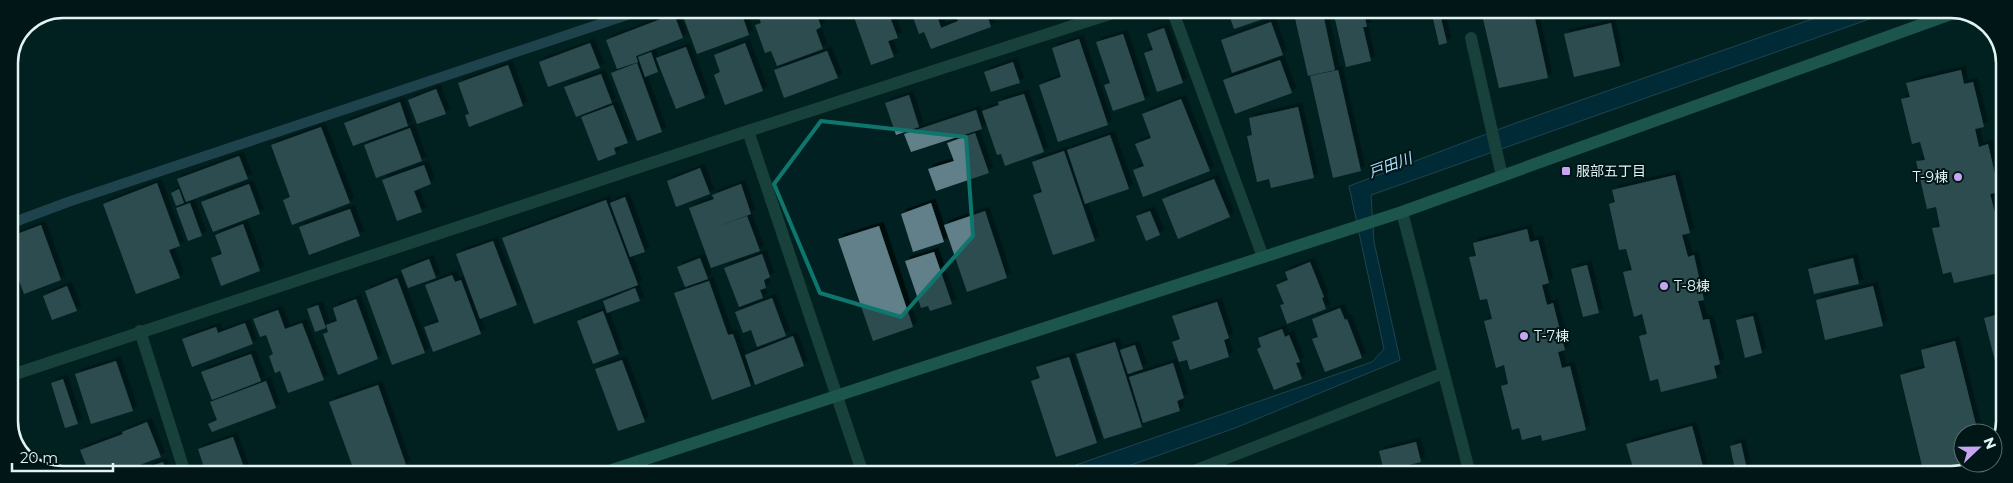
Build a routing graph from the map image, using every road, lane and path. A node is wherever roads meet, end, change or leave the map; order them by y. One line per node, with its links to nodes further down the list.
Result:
1 (1097, 18): 5 (street)
2 (1175, 18): 8 (street)
3 (1940, 18): 6 (street)
4 (1471, 38): 6 (street)
5 (748, 131): 9 (street); 12 (street)
6 (1502, 176): 7 (street)
7 (1402, 212): 8 (street); 11 (street)
8 (1263, 257): 12 (street)
9 (140, 331): 10 (street); 13 (street)
10 (18, 373)
11 (1444, 374): 16 (street); 17 (street)
12 (837, 396): 14 (street); 15 (street)
13 (183, 466)
14 (627, 466)
15 (861, 466)
16 (1209, 466)
17 (1468, 466)

